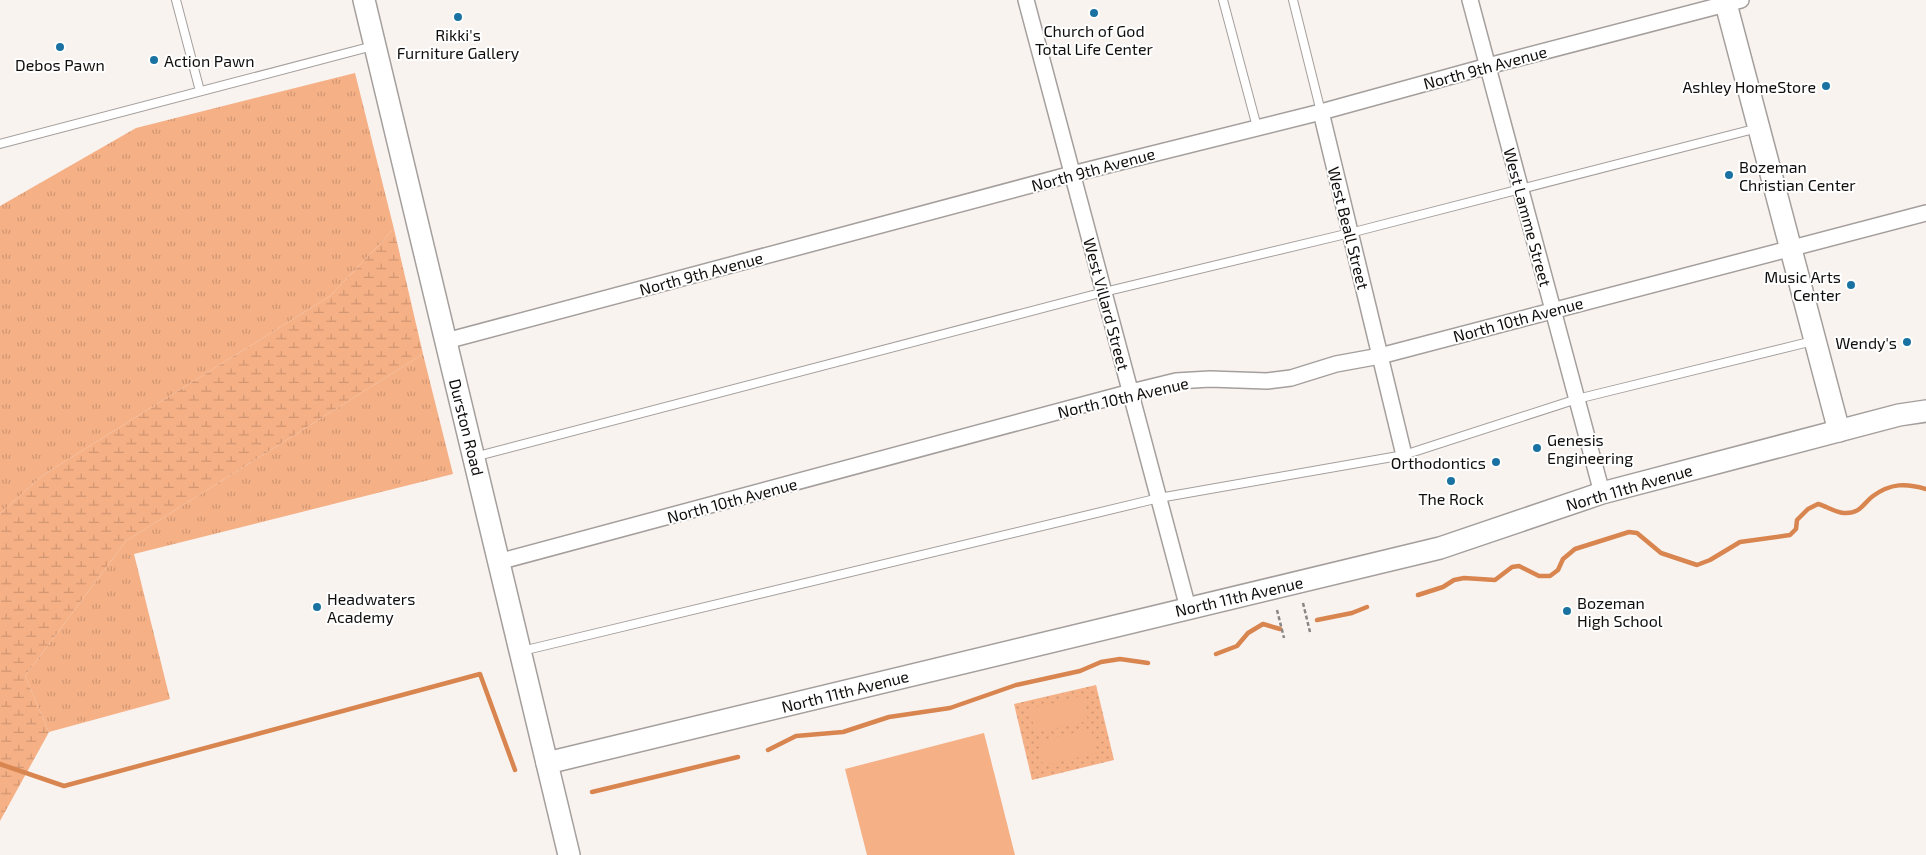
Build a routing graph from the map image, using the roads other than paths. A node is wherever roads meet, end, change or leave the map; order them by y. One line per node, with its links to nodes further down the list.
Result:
1 (176, 0): 10 (lane)
2 (364, 0): 8 (street, Durston Road)
3 (1026, 0): 15 (street, West Villard Street)
4 (1223, 0): 12 (lane)
5 (1293, 0): 11 (lane, West Beall Street)
6 (1470, 0): 9 (street, West Lamme Street)
7 (1730, 1): 9 (street, North 9th Avenue); 13 (street)
8 (375, 46): 10 (lane); 23 (street, Durston Road)
9 (1488, 66): 11 (street, North 9th Avenue); 16 (street, West Lamme Street)
10 (200, 91): 14 (lane)
11 (1321, 112): 12 (street, North 9th Avenue); 18 (street, West Beall Street)
12 (1257, 127): 15 (street, North 9th Avenue)
13 (1758, 128): 16 (lane); 19 (street)
14 (0, 144)
15 (1072, 174): 20 (street, West Villard Street); 23 (street, North 9th Avenue)
16 (1520, 189): 18 (lane); 21 (street, West Lamme Street)
17 (1926, 213): 19 (street, North 10th Avenue)
18 (1350, 233): 20 (lane); 24 (street, West Beall Street)
19 (1791, 248): 21 (street, North 10th Avenue); 22 (street)
20 (1104, 292): 25 (street, West Villard Street); 30 (lane)
21 (1553, 309): 24 (street, North 10th Avenue); 26 (street, West Lamme Street)
22 (1815, 340): 26 (lane); 28 (street)
23 (446, 341): 30 (street, Durston Road)
24 (1380, 356): 25 (street, North 10th Avenue); 29 (street, West Beall Street)
25 (1130, 392): 32 (street, West Villard Street); 33 (street, North 10th Avenue)
26 (1577, 399): 29 (lane); 31 (street, West Lamme Street)
27 (1926, 411): 28 (street, North 11th Avenue)
28 (1840, 431): 31 (street, North 11th Avenue)
29 (1404, 455): 32 (lane)
30 (474, 457): 33 (street, Durston Road)
31 (1602, 493): 34 (street, North 11th Avenue)
32 (1159, 498): 34 (street, West Villard Street); 35 (lane)
33 (498, 562): 35 (street, Durston Road)
34 (1188, 608): 36 (street, North 11th Avenue)
35 (520, 652): 36 (street, Durston Road)
36 (546, 763): 37 (street, Durston Road)
37 (569, 855)

